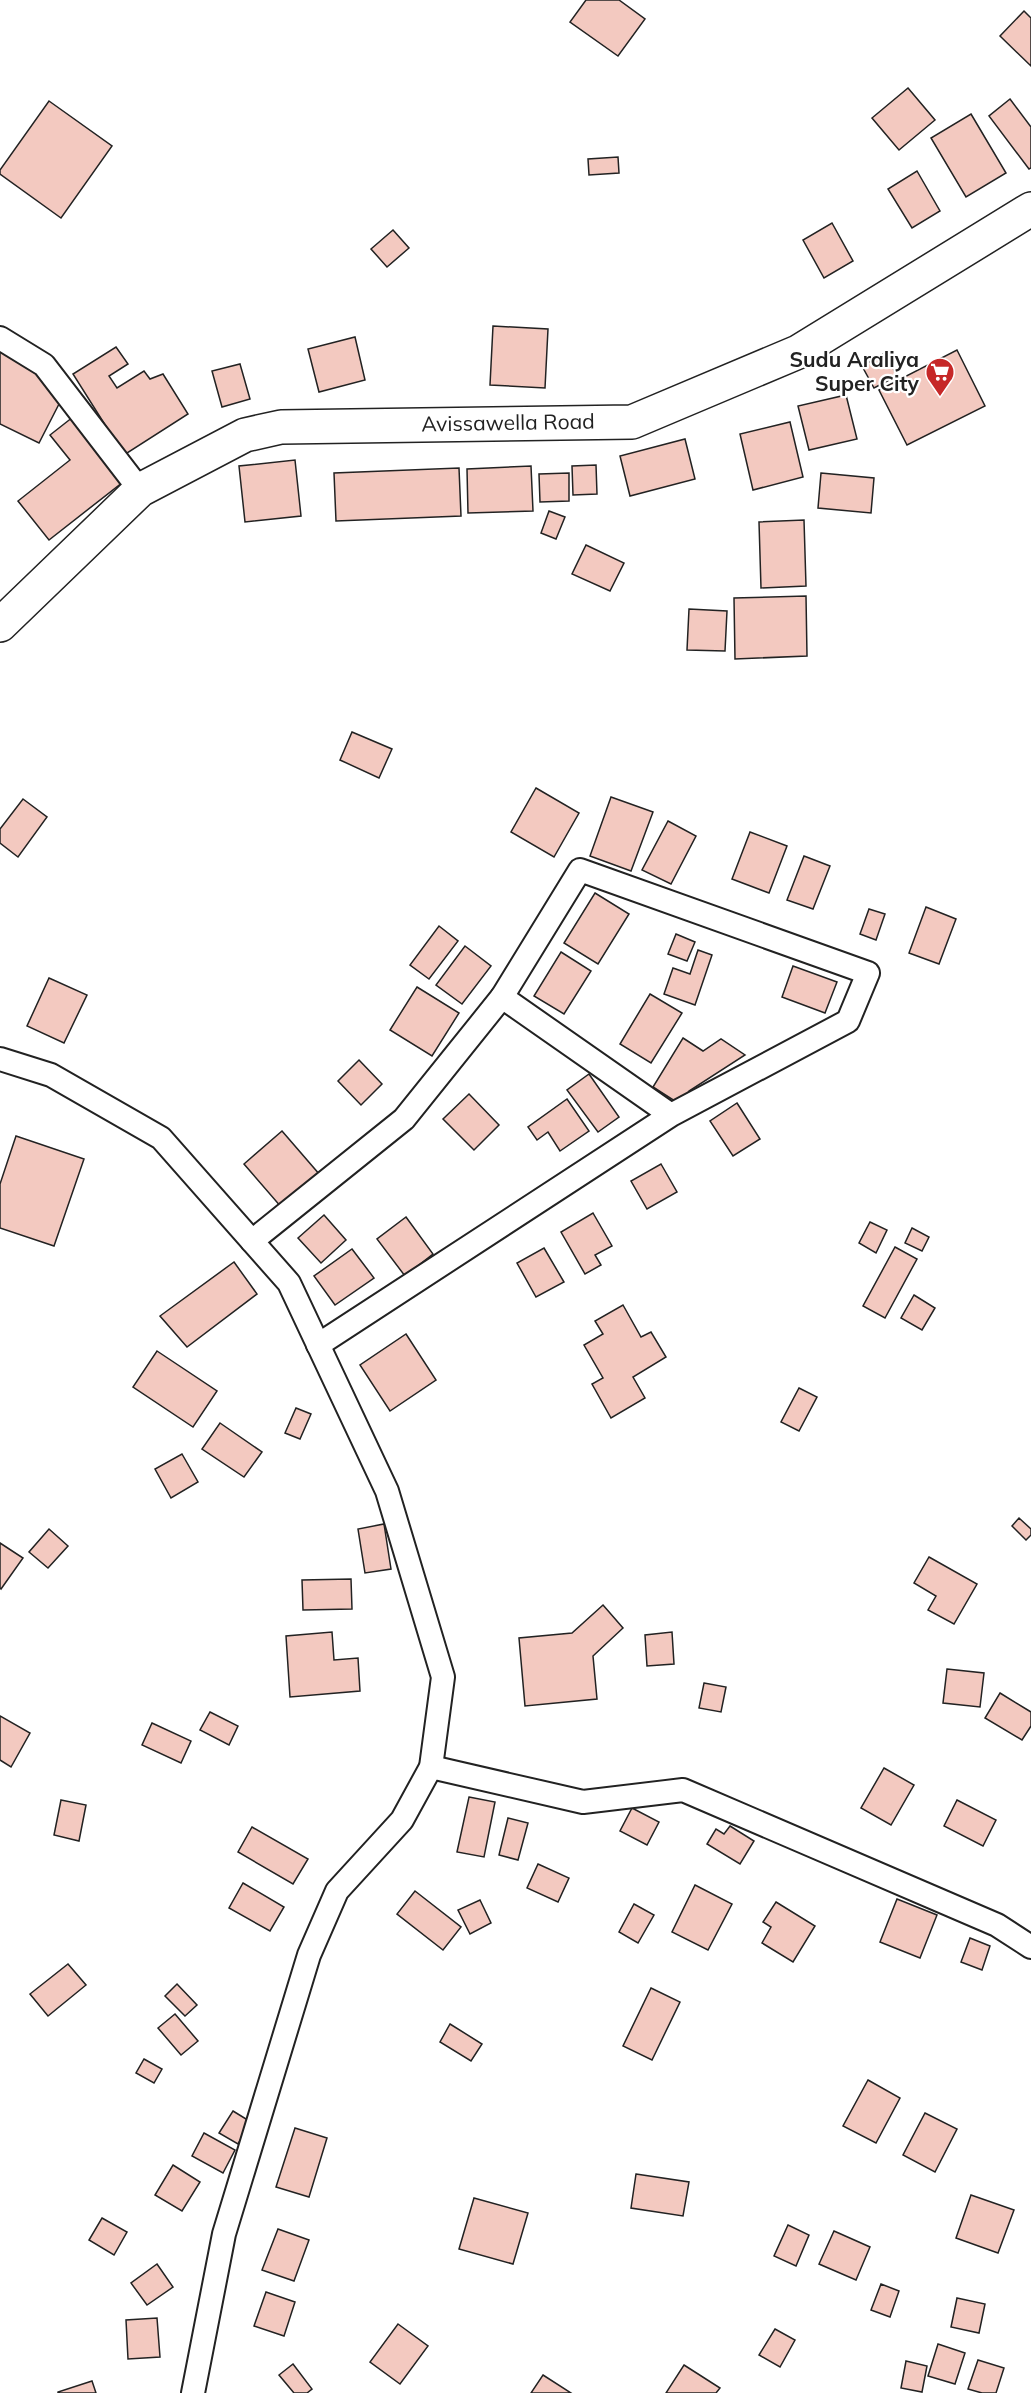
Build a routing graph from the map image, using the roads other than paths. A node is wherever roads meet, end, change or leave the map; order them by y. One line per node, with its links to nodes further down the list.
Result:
1 (1031, 209): 3 (main road, Avissawella Road)
2 (0, 338): 3 (street)
3 (140, 490): 4 (main road, Avissawella Road)
4 (0, 625)
5 (502, 997): 7 (street); 7 (street); 8 (street)
6 (0, 1059): 8 (street)
7 (671, 1115): 9 (street)
8 (252, 1241): 9 (street)
9 (318, 1345): 10 (street)
10 (431, 1767): 11 (street); 12 (street)
11 (1031, 1947)
12 (193, 2393)

